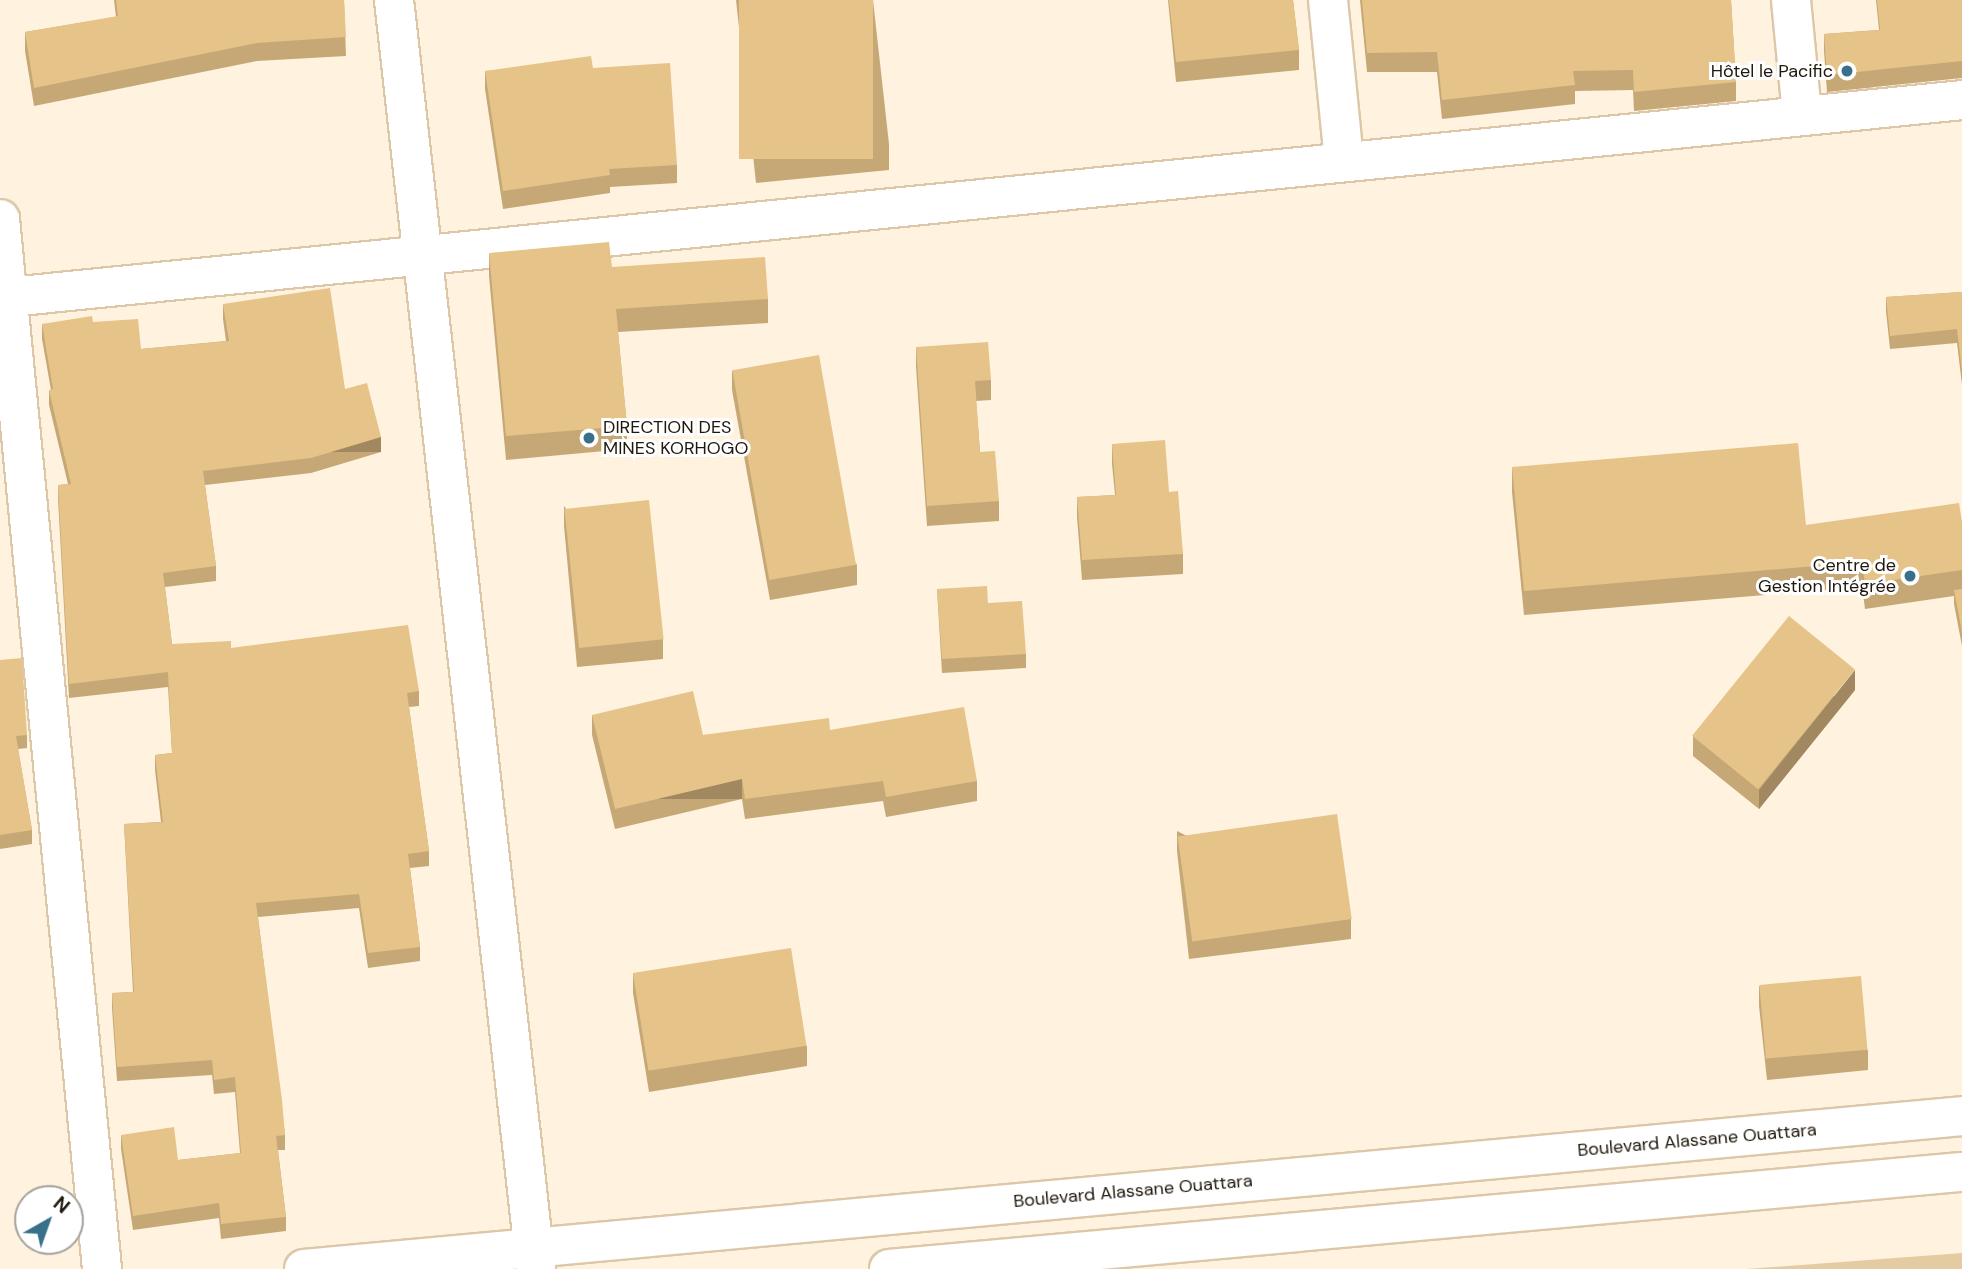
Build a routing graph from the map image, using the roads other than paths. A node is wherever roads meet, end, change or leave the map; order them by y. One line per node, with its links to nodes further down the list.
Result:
1 (394, 0): 8 (street)
2 (1328, 0): 6 (street)
3 (1791, 0): 5 (street)
4 (1962, 100): 5 (street)
5 (1802, 115): 6 (street)
6 (1344, 161): 8 (street)
7 (0, 219): 9 (street)
8 (420, 255): 9 (street); 14 (street)
9 (4, 297): 15 (street)
10 (1962, 1116): 12 (street, Boulevard Alassane Ouattara)
11 (1962, 1172): 13 (street)
12 (1331, 1173): 13 (street); 14 (street, Boulevard Alassane Ouattara)
13 (1337, 1228): 17 (street)
14 (534, 1257): 16 (street, Boulevard Alassane Ouattara)
15 (102, 1269)
16 (304, 1269)
17 (889, 1269)

